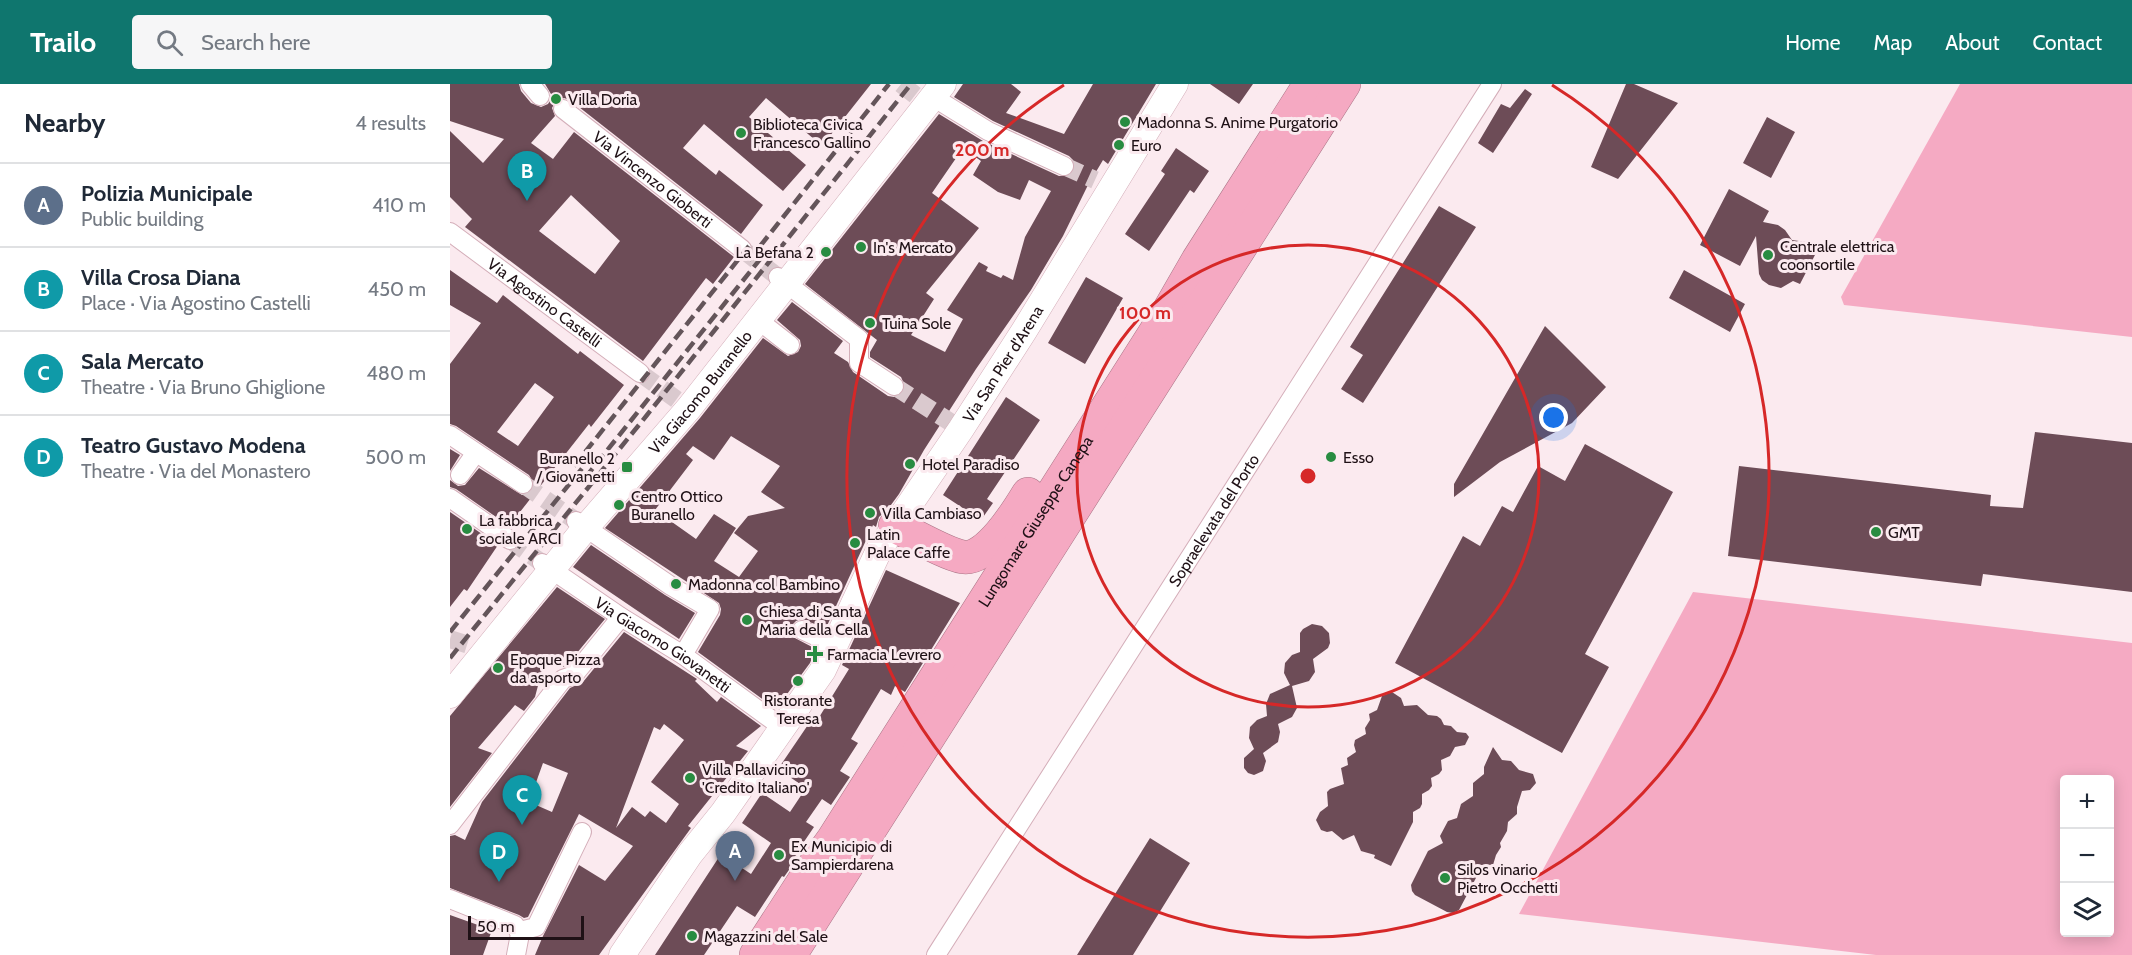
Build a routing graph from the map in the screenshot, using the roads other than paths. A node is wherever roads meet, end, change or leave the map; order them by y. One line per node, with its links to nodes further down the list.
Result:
1 (1175, 84): 22 (street, Via San Pier d'Arena)
2 (1310, 84): 10 (highway, Lungomare Giuseppe Canepa)
3 (1344, 84): 38 (highway, Lungomare Giuseppe Canepa)
4 (1492, 84): 39 (street, Sopraelevata del Porto)
5 (931, 96): 7 (street); 11 (street, Via Giacomo Buranello)
6 (563, 108): 9 (street, Via Vincenzo Gioberti)
7 (1064, 165)
8 (450, 232): 14 (street, Via Agostino Castelli)
9 (742, 249)
10 (1198, 260): 22 (highway); 37 (highway, Lungomare Giuseppe Canepa)
11 (783, 281): 12 (street, Via Giacomo Buranello); 15 (street)
12 (758, 320): 13 (street); 21 (street, Via Giacomo Buranello)
13 (790, 345)
14 (640, 374)
15 (894, 386)
16 (450, 435): 17 (street)
17 (475, 454): 18 (street); 19 (street)
18 (460, 475)
19 (523, 484)
20 (450, 498): 23 (street)
21 (582, 524): 24 (street, Via Giacomo Buranello); 28 (street)
22 (895, 526): 27 (street, Via San Pier d'Arena)
23 (510, 540)
24 (547, 566): 25 (street, Via Giacomo Giovanetti); 29 (street, Via Giacomo Buranello)
25 (621, 617): 28 (street, Via Giacomo Giovanetti); 31 (street)
26 (802, 630): 27 (street)
27 (835, 645): 30 (street, Via San Pier d'Arena)
28 (683, 655): 30 (street, Via Giacomo Giovanetti)
29 (450, 695)
30 (783, 728): 36 (street, Via San Pier d'Arena)
31 (450, 825)
32 (582, 832): 34 (street)
33 (450, 899): 34 (street)
34 (520, 931): 35 (street)
35 (516, 955)
36 (622, 955)
37 (756, 955)
38 (790, 955)
39 (936, 955)

